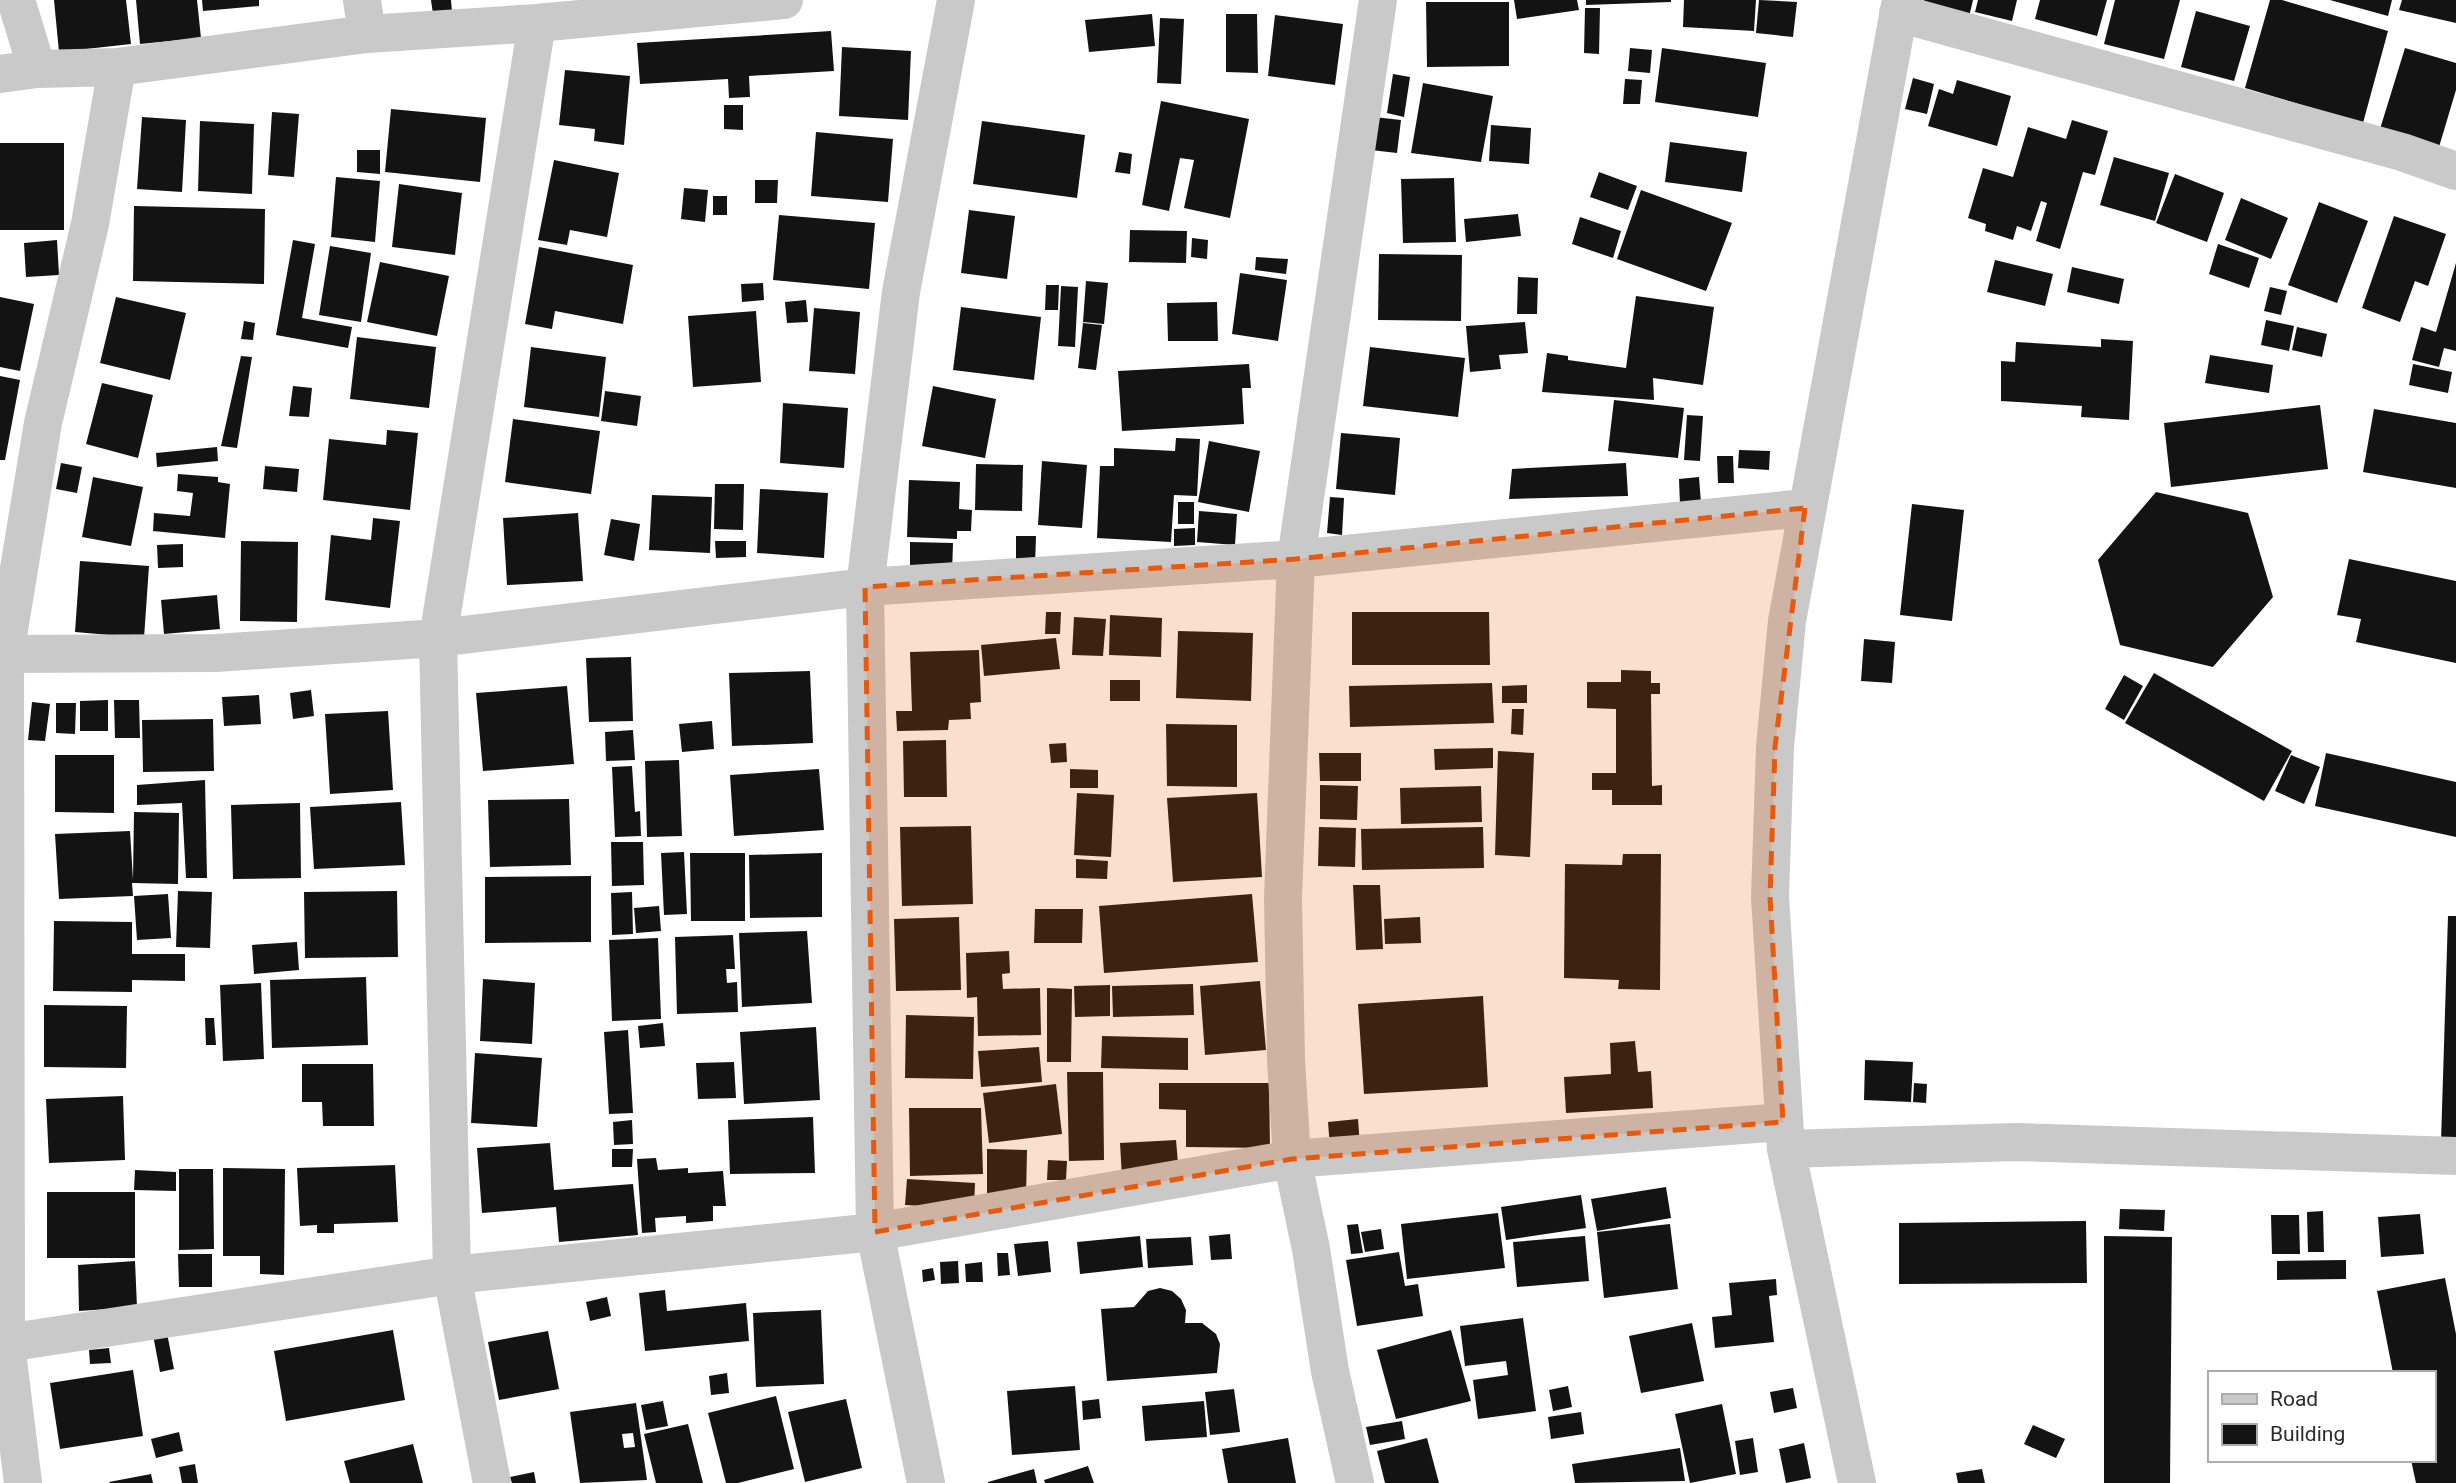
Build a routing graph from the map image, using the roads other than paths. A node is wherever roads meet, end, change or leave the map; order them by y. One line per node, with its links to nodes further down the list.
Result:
1 (16, 0): 9 (street)
2 (784, 0): 7 (street)
3 (956, 0): 14 (street)
4 (1378, 0): 13 (street)
5 (1900, 6): 11 (street); 12 (street)
6 (365, 17): 7 (street); 8 (street)
7 (537, 23): 15 (street)
8 (117, 67): 9 (street); 16 (street)
9 (37, 69): 10 (street)
10 (0, 74)
11 (2456, 171)
12 (1805, 508): 13 (street); 17 (street)
13 (1296, 559): 14 (street); 19 (street)
14 (864, 587): 15 (street); 20 (street)
15 (438, 638): 16 (street); 21 (street)
16 (2, 654): 22 (street)
17 (1784, 1135): 18 (street); 19 (street); 27 (street)
18 (2456, 1156)
19 (1292, 1159): 20 (street); 26 (street)
20 (876, 1232): 21 (street); 25 (street)
21 (452, 1275): 22 (street); 24 (street)
22 (3, 1344): 23 (street)
23 (23, 1483)
24 (492, 1483)
25 (926, 1483)
26 (1355, 1483)
27 (1857, 1483)

